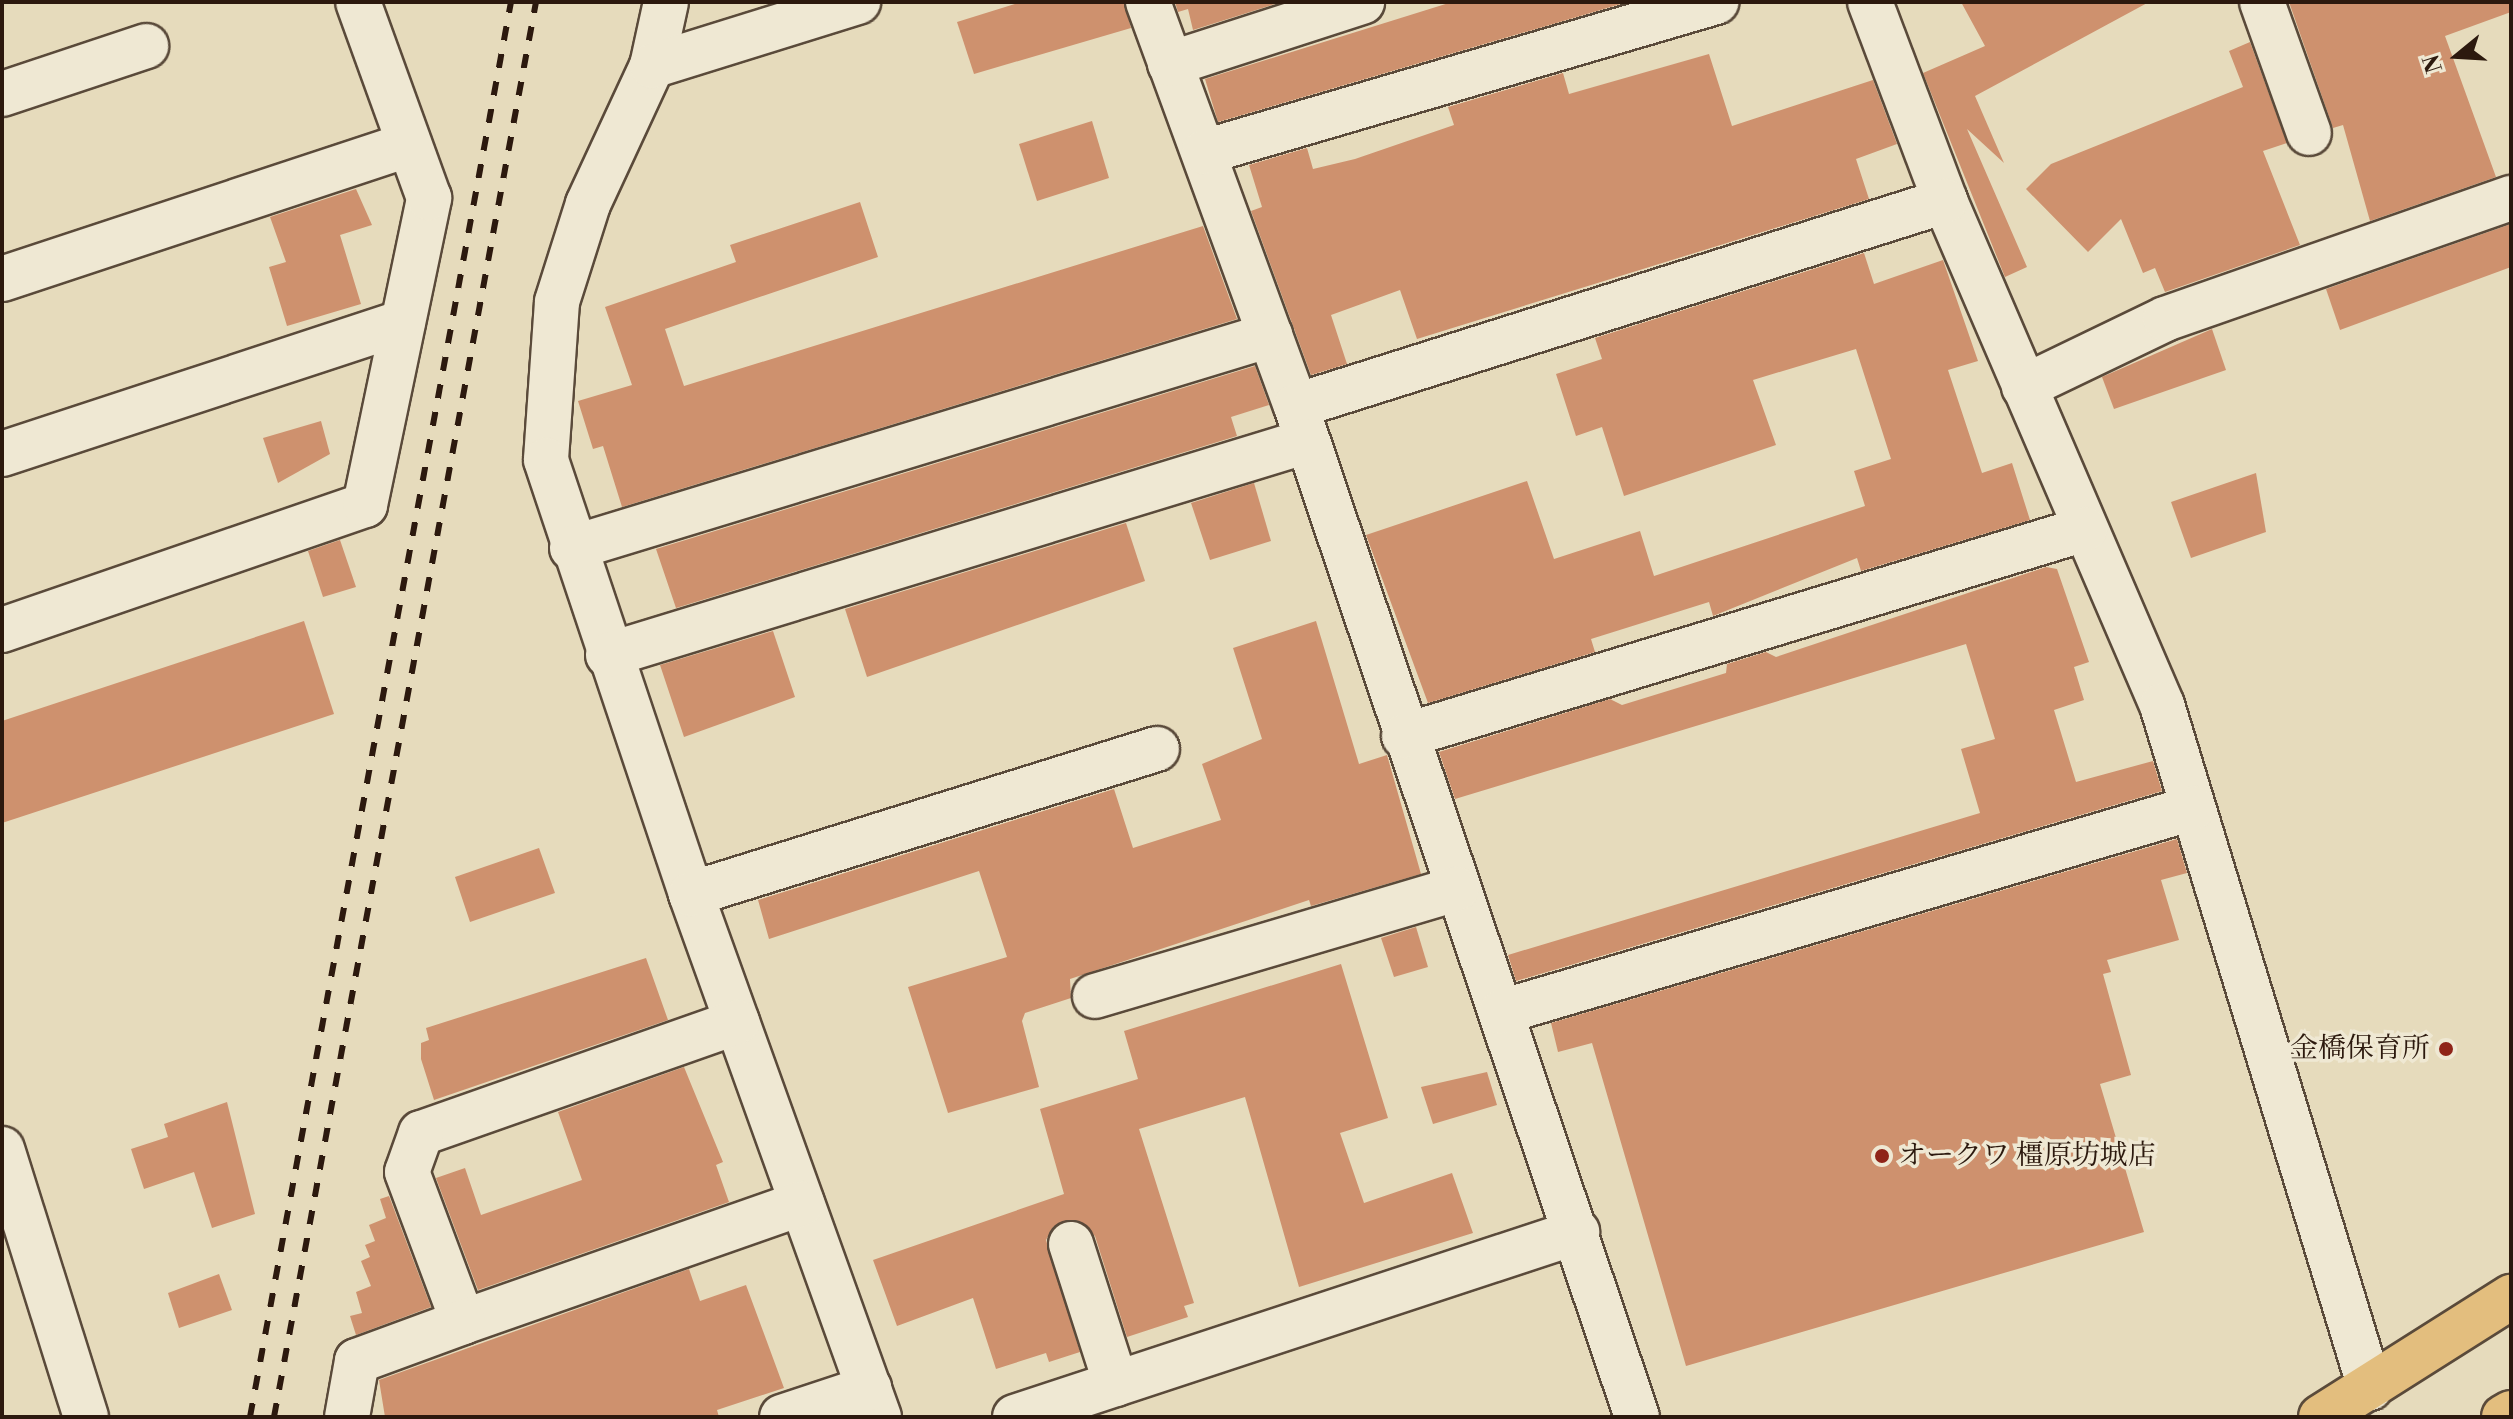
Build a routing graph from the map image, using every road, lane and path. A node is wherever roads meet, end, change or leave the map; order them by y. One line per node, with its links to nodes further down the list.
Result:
1 (358, 2): 14 (street)
2 (666, 2): 11 (street)
3 (858, 2): 11 (street)
4 (1148, 2): 10 (street)
5 (1362, 2): 10 (street)
6 (1716, 2): 15 (street)
7 (1870, 2): 17 (street)
8 (2262, 2): 13 (street)
9 (146, 46): 12 (street)
10 (1170, 64): 15 (street)
11 (652, 66): 25 (street)
12 (2, 94)
13 (2309, 133)
14 (408, 145): 18 (street); 19 (street)
15 (1204, 152): 20 (street)
16 (2511, 198): 21 (street)
17 (1945, 201): 21 (street); 22 (street)
18 (2, 279)
19 (403, 322): 23 (street); 26 (street)
20 (1270, 335): 22 (street); 25 (street)
21 (2024, 387): 24 (street)
22 (1301, 423): 27 (street); 28 (street)
23 (2, 454)
24 (2085, 529): 28 (street); 30 (street)
25 (572, 548): 27 (street)
26 (2, 630)
27 (608, 655): 32 (street)
28 (1404, 736): 31 (street)
29 (1157, 749): 32 (street)
30 (2193, 808): 34 (street); 43 (street)
31 (1457, 889): 33 (street); 34 (street)
32 (691, 894): 35 (street)
33 (1095, 996)
34 (1501, 1012): 38 (street)
35 (737, 1022): 37 (street); 41 (street)
36 (2, 1149): 46 (street)
37 (802, 1203): 41 (street); 44 (street)
38 (1577, 1232): 42 (street); 50 (street)
39 (1071, 1244): 42 (street)
40 (2511, 1297): 43 (main road)
41 (463, 1322): 47 (street)
42 (1116, 1384): 49 (street)
43 (2370, 1388): 51 (main road)
44 (874, 1403): 48 (street)
45 (2511, 1413): 52 (main road)
46 (86, 1417)
47 (347, 1417)
48 (782, 1417)
49 (1015, 1417)
50 (1637, 1417)
51 (2321, 1417)
52 (2504, 1417)

